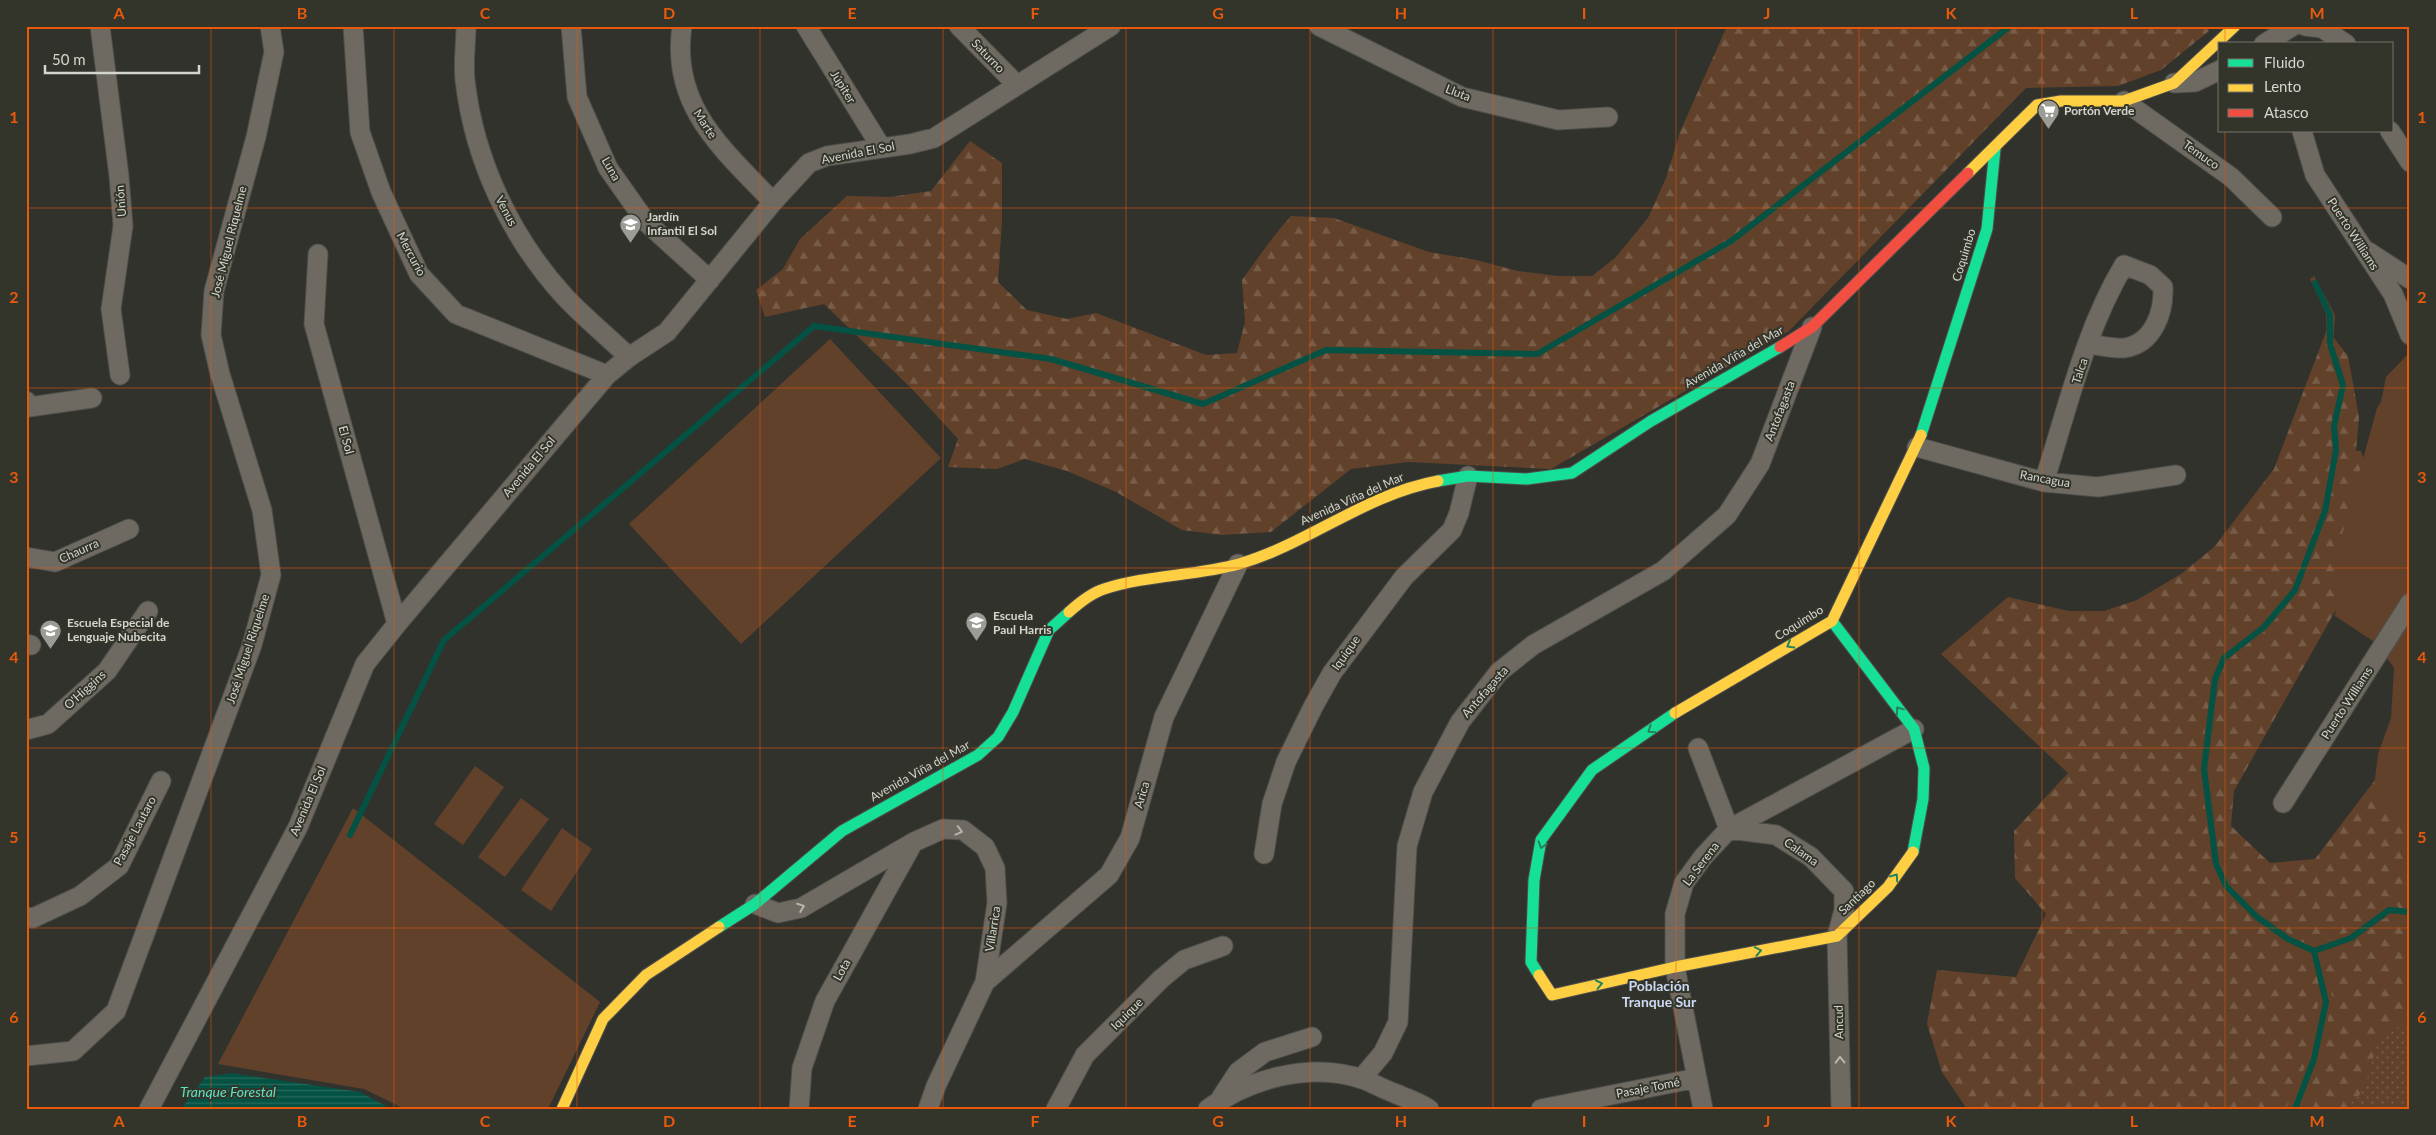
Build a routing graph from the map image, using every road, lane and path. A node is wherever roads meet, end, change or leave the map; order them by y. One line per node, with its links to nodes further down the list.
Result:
1 (100, 26): 36 (street, Unión)
2 (270, 26): 66 (street, José Miguel Riquelme)
3 (353, 26): 37 (street, Mercurio)
4 (466, 26): 35 (street, Venus)
5 (571, 26): 31 (street, Luna)
6 (682, 26): 26 (street, Marte)
7 (806, 26): 23 (street, Júpiter)
8 (959, 26): 18 (street, Saturno)
9 (1110, 26): 18 (street, Avenida El Sol)
10 (1319, 26): 20 (street, Lluta)
11 (2235, 26): 17 (street, Avenida Viña del Mar)
12 (2293, 26): 14 (street)
13 (2317, 33): 15 (street)
14 (2267, 42)
15 (2341, 42)
16 (2218, 71): 17 (street)
17 (2174, 83): 19 (street, Avenida Viña del Mar)
18 (1017, 85): 23 (street, Avenida El Sol)
19 (2124, 101): 24 (street, Avenida Viña del Mar); 27 (street, Temuco)
20 (1608, 117)
21 (2302, 132): 28 (street, Puerto Williams)
22 (2391, 132): 25 (street)
23 (881, 147): 26 (street, Avenida El Sol)
24 (1995, 149): 32 (street, Avenida Viña del Mar); 40 (street, Coquimbo)
25 (2410, 162)
26 (773, 202): 31 (street, Avenida El Sol)
27 (2272, 217)
28 (2360, 246): 30 (street); 33 (street, Puerto Williams)
29 (318, 254): 50 (street, El Sol)
30 (2410, 279)
31 (710, 280): 35 (street, Avenida El Sol)
32 (1812, 327): 42 (street, Avenida Viña del Mar); 68 (street, Antofagasta)
33 (2410, 335)
34 (2088, 344): 34 (street, Talca); 43 (street, Talca)
35 (629, 357): 37 (street, Avenida El Sol)
36 (120, 375)
37 (607, 375): 50 (street, Avenida El Sol)
38 (92, 398): 39 (street)
39 (26, 401)
40 (1917, 447): 43 (street, Rancagua); 49 (street, Coquimbo)
41 (2176, 475): 43 (street, Rancagua)
42 (1468, 476): 46 (street, Avenida Viña del Mar); 58 (street, Iquique)
43 (2044, 482)
44 (129, 528): 45 (street, Chaurra)
45 (26, 557)
46 (1238, 564): 59 (street, Avenida Viña del Mar); 64 (street, Arica)
47 (2410, 603): 55 (street, Puerto Williams)
48 (148, 611): 52 (street, O'Higgins)
49 (1832, 621): 51 (street, Santiago, one-way to 49); 63 (street, Coquimbo, one-way to 63)
50 (396, 624): 71 (street, Avenida El Sol)
51 (1914, 729): 56 (street, La Serena); 61 (street, Santiago, one-way to 51)
52 (26, 730)
53 (1698, 748): 56 (street)
54 (161, 781): 60 (street, Pasaje Lautaro)
55 (2283, 803)
56 (1729, 830): 61 (street, Calama); 63 (street, La Serena)
57 (914, 842): 59 (street, Villarrica, one-way to 57); 64 (street, Villarrica, one-way to 64); 73 (street, Lota)
58 (1264, 854)
59 (755, 904): 72 (street, Avenida Viña del Mar)
60 (26, 917)
61 (1837, 936): 63 (street, one-way to 61); 79 (street, Ancud, one-way to 61)
62 (1222, 946): 75 (street, Iquique)
63 (1675, 968): 67 (street, La Serena)
64 (985, 982): 74 (street, Villarrica)
65 (1312, 1037): 70 (street)
66 (26, 1056)
67 (1696, 1078): 69 (street, Pasaje Tomé); 78 (street, La Serena)
68 (1361, 1079): 70 (street); 76 (street)
69 (1588, 1104): 77 (street, Pasaje Tomé)
70 (1213, 1105)
71 (149, 1109)
72 (562, 1109)
73 (799, 1109)
74 (928, 1109)
75 (1056, 1109)
76 (1429, 1109)
77 (1540, 1109)
78 (1703, 1109)
79 (1841, 1109)

